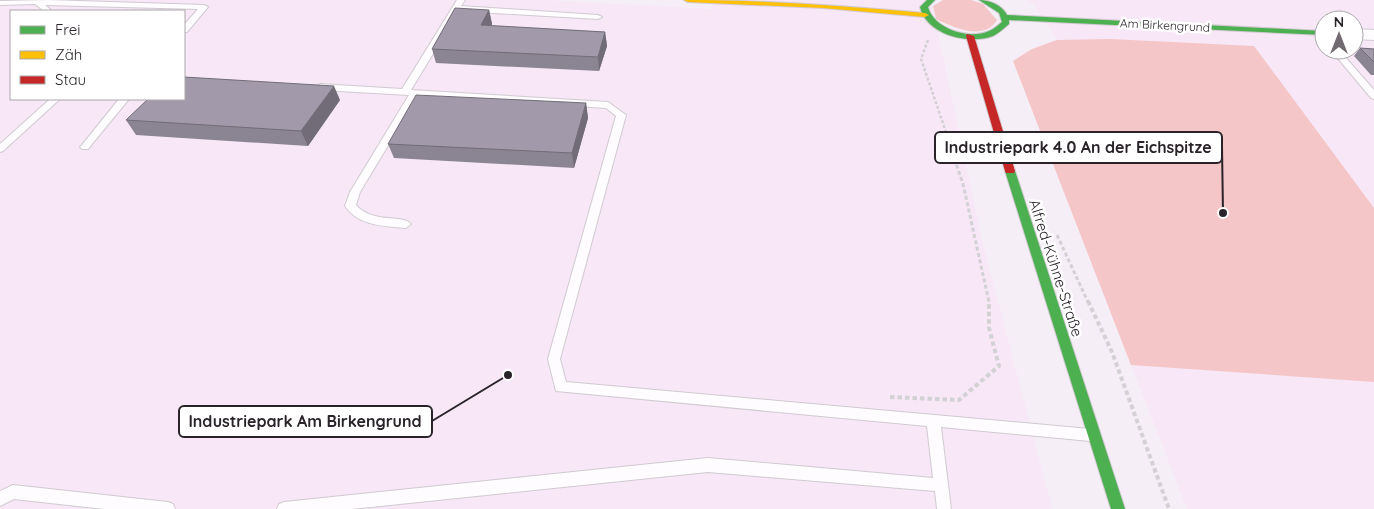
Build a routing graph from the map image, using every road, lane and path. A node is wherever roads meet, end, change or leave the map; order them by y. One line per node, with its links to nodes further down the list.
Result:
1 (688, 0): 6 (main road)
2 (983, 0): 9 (main road)
3 (38, 1): 4 (lane); 7 (lane); 10 (lane)
4 (0, 3)
5 (459, 4): 8 (lane); 16 (lane)
6 (927, 7): 12 (main road)
7 (47, 10)
8 (598, 17)
9 (1005, 17): 11 (main road, Am Birkengrund); 12 (main road)
10 (185, 29)
11 (1314, 34)
12 (970, 36): 26 (main road, Alfred-Kühne-Straße)
13 (923, 50): 24 (path)
14 (1343, 60): 17 (lane)
15 (309, 86): 16 (lane)
16 (410, 92): 22 (lane); 25 (lane)
17 (1374, 96)
18 (54, 100): 21 (lane)
19 (123, 100): 20 (lane)
20 (84, 147)
21 (0, 148)
22 (406, 224)
23 (1057, 235): 33 (path)
24 (890, 397)
25 (933, 421): 26 (lane); 27 (lane)
26 (1094, 435): 32 (main road, Alfred-Kühne-Straße)
27 (941, 485): 30 (lane); 31 (lane)
28 (0, 500): 29 (lane)
29 (168, 509)
30 (284, 509)
31 (944, 509)
32 (1118, 509)
33 (1169, 509)

